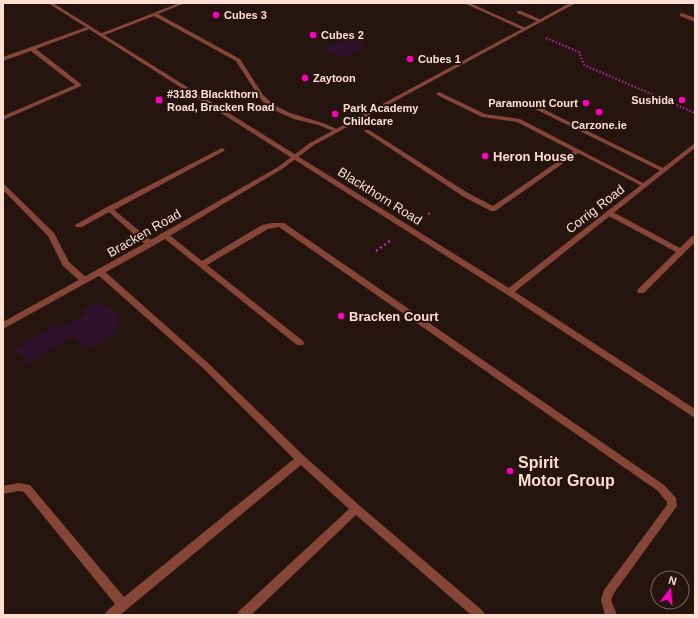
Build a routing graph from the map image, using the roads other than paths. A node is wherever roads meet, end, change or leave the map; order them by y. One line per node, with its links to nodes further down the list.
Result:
1 (50, 3): 10 (street, Blackthorn Road)
2 (183, 3): 6 (street)
3 (466, 3): 11 (street)
4 (574, 3): 9 (street, Bracken Road)
5 (519, 12): 9 (street)
6 (154, 14): 12 (street); 18 (street)
7 (682, 15): 8 (street)
8 (695, 20)
9 (541, 21): 11 (street, Bracken Road)
10 (90, 28): 12 (street, Blackthorn Road); 13 (street)
11 (525, 29): 18 (street, Bracken Road)
12 (100, 35): 23 (street, Blackthorn Road)
13 (32, 49): 14 (street); 17 (street)
14 (3, 59)
15 (439, 94): 22 (street)
16 (537, 108): 24 (street)
17 (3, 118)
18 (337, 131): 23 (street, Bracken Road)
19 (367, 131): 22 (street)
20 (695, 145): 24 (street, Corrig Road)
21 (222, 150): 27 (street)
22 (577, 151): 25 (street)
23 (295, 157): 30 (street, Bracken Road); 38 (street, Blackthorn Road)
24 (663, 170): 25 (street, Corrig Road)
25 (644, 185): 28 (street, Corrig Road)
26 (3, 186): 36 (street)
27 (109, 209): 29 (street); 32 (street)
28 (609, 213): 33 (street); 38 (street, Corrig Road)
29 (79, 225)
30 (164, 236): 32 (street, Bracken Road); 34 (street)
31 (695, 238): 33 (street)
32 (150, 244): 35 (street, Bracken Road)
33 (680, 251): 37 (street)
34 (202, 265): 40 (street); 49 (street)
35 (100, 272): 36 (street, Bracken Road); 42 (street)
36 (84, 280): 39 (street, Bracken Road)
37 (640, 290)
38 (509, 292): 41 (street, Blackthorn Road)
39 (3, 326)
40 (300, 344)
41 (695, 414)
42 (301, 459): 44 (street); 45 (street)
43 (3, 490): 45 (street)
44 (356, 509): 47 (street); 48 (street)
45 (123, 605): 46 (street)
46 (111, 615)
47 (243, 615)
48 (479, 615)
49 (611, 615)

